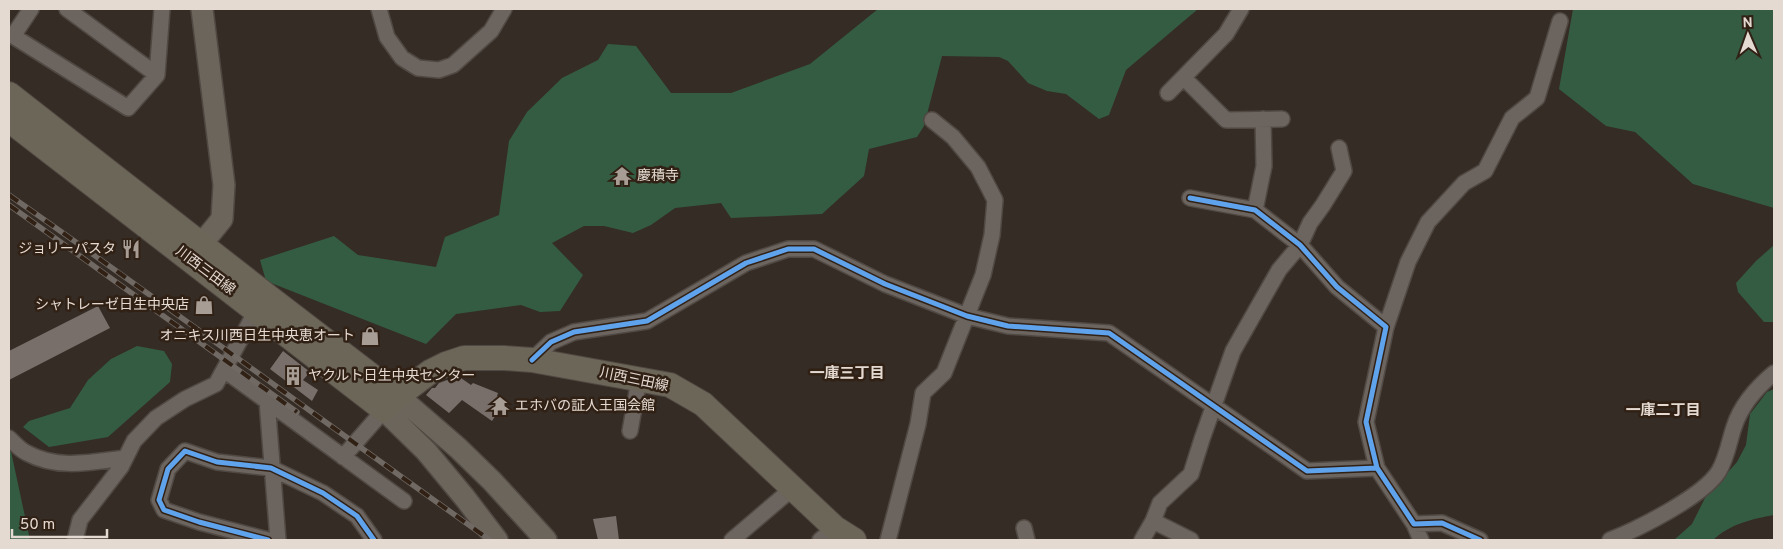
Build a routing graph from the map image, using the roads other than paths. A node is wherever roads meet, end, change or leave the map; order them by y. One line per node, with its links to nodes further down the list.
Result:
1 (31, 9): 9 (street)
2 (67, 9): 9 (street)
3 (162, 9): 9 (street)
4 (202, 9): 21 (street)
5 (379, 9): 6 (street)
6 (504, 9)
7 (1241, 9): 10 (street)
8 (1560, 20): 24 (street)
9 (157, 75)
10 (1184, 78): 11 (street); 16 (street)
11 (1168, 92)
12 (9, 94): 21 (main road, 川西三田線)
13 (1282, 119): 16 (street)
14 (9, 120): 21 (main road, 川西三田線)
15 (932, 120): 23 (street)
16 (1262, 120): 19 (street)
17 (1338, 148): 20 (street)
18 (1190, 198): 19 (street)
19 (1254, 210): 20 (street)
20 (1300, 245): 24 (street); 31 (street)
21 (195, 252): 22 (main road, 川西三田線)
22 (263, 304): 26 (street); 30 (main road, 川西三田線)
23 (967, 316): 25 (street); 31 (street); 52 (street)
24 (1386, 327): 37 (street)
25 (532, 360): 28 (main road, 川西三田線); 30 (main road, 川西三田線)
26 (224, 370): 29 (street); 35 (street)
27 (1774, 373): 57 (street)
28 (639, 380): 32 (street); 39 (main road, 川西三田線)
29 (267, 401): 34 (street); 36 (street)
30 (391, 403): 34 (street); 38 (street); 40 (street)
31 (1213, 406): 37 (street); 42 (street)
32 (630, 431)
33 (9, 438): 35 (street)
34 (343, 456): 41 (street)
35 (126, 458): 45 (street)
36 (271, 468): 46 (street); 47 (street); 48 (street)
37 (1377, 468): 43 (street)
38 (492, 481): 40 (street); 50 (street)
39 (793, 488): 44 (main road, 川西三田線); 51 (street)
40 (465, 498): 49 (street)
41 (404, 501)
42 (1153, 521): 53 (street); 54 (street)
43 (1414, 524): 55 (street); 56 (street)
44 (836, 536)
45 (75, 540)
46 (268, 540)
47 (278, 540)
48 (374, 540)
49 (497, 540)
50 (546, 540)
51 (732, 540)
52 (888, 540)
53 (1142, 540)
54 (1191, 540)
55 (1421, 540)
56 (1480, 540)
57 (1610, 540)

